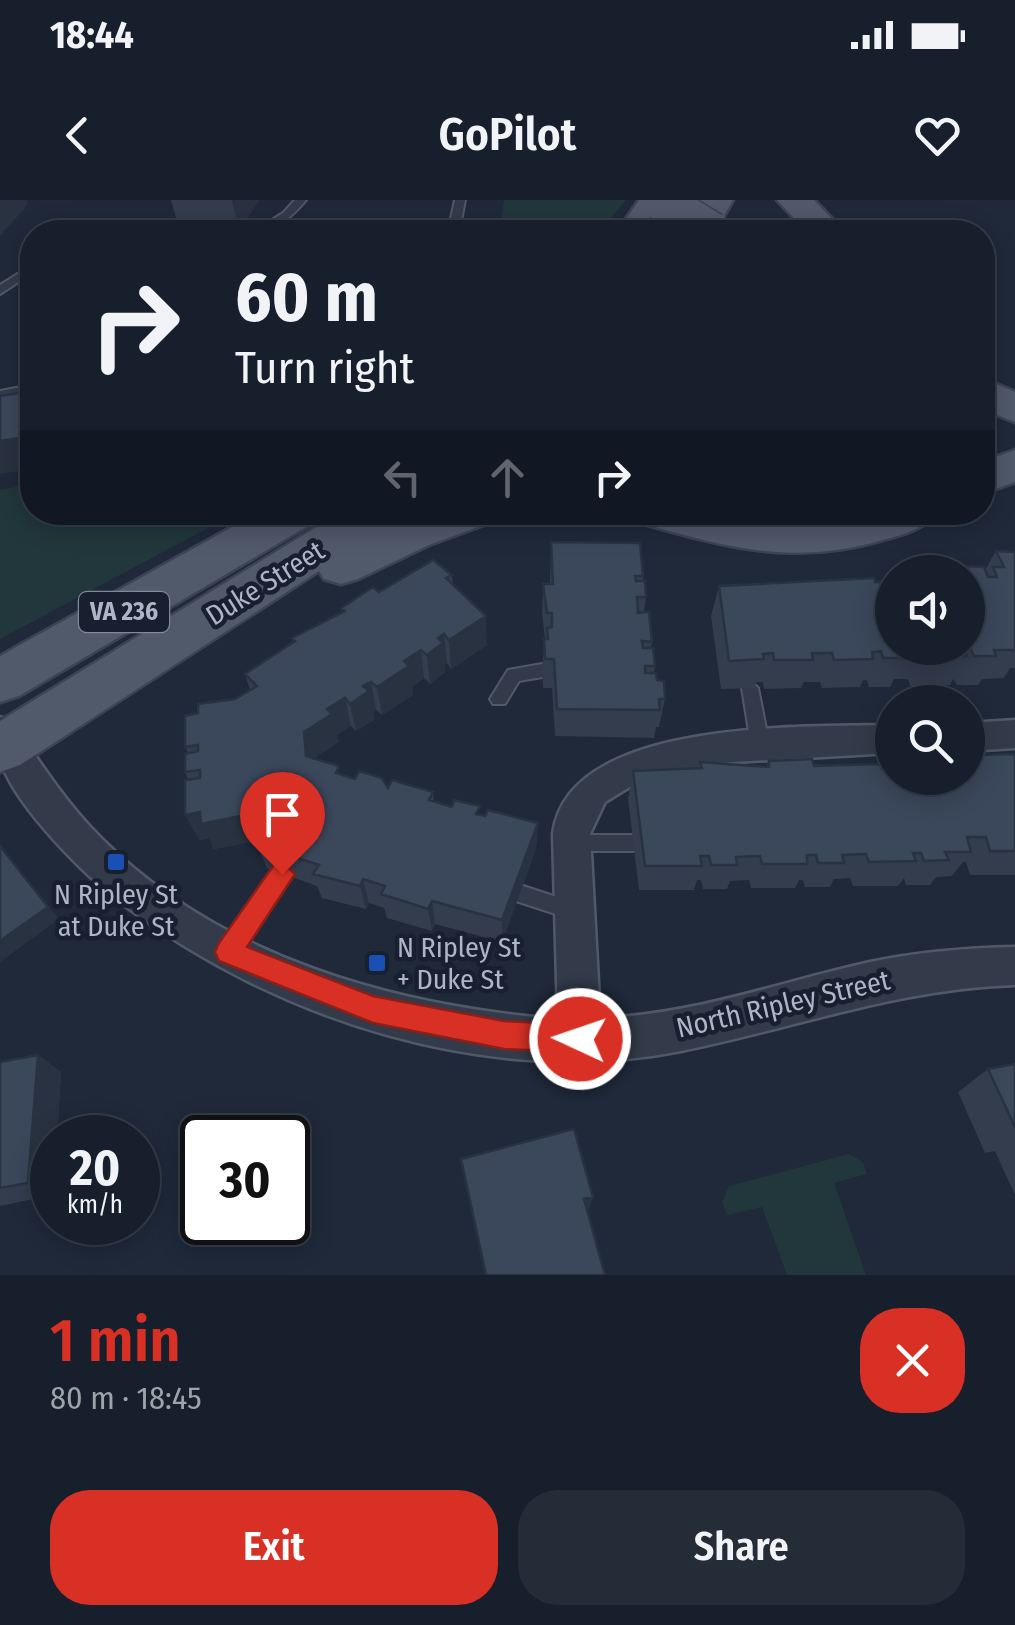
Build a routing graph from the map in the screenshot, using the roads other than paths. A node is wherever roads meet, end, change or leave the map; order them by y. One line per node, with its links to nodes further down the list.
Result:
1 (301, 200): 6 (lane)
2 (658, 200): 5 (main road, bridge)
3 (701, 200): 5 (main road)
4 (794, 200): 7 (main road)
5 (723, 219)
6 (280, 220)
7 (815, 220)
8 (274, 525): 15 (main road, Duke Street / VA 236)
9 (356, 525): 13 (main road, Duke Street / VA 236)
10 (435, 525): 13 (main road)
11 (708, 525): 12 (main road)
12 (880, 525)
13 (177, 638): 20 (main road, Duke Street / VA 236)
14 (542, 672): 17 (lane)
15 (0, 681)
16 (750, 688): 22 (lane)
17 (499, 699)
18 (1015, 734): 19 (street)
19 (985, 736)
20 (3, 741): 28 (street, North Ripley Street)
21 (875, 741): 22 (street)
22 (760, 744): 23 (street)
23 (573, 843): 24 (lane); 27 (street)
24 (633, 843)
25 (282, 874): 28 (lane)
26 (520, 894): 27 (lane)
27 (574, 911): 30 (street)
28 (228, 952): 30 (street, North Ripley Street)
29 (1015, 966): 30 (street, North Ripley Street)
30 (580, 1039)

